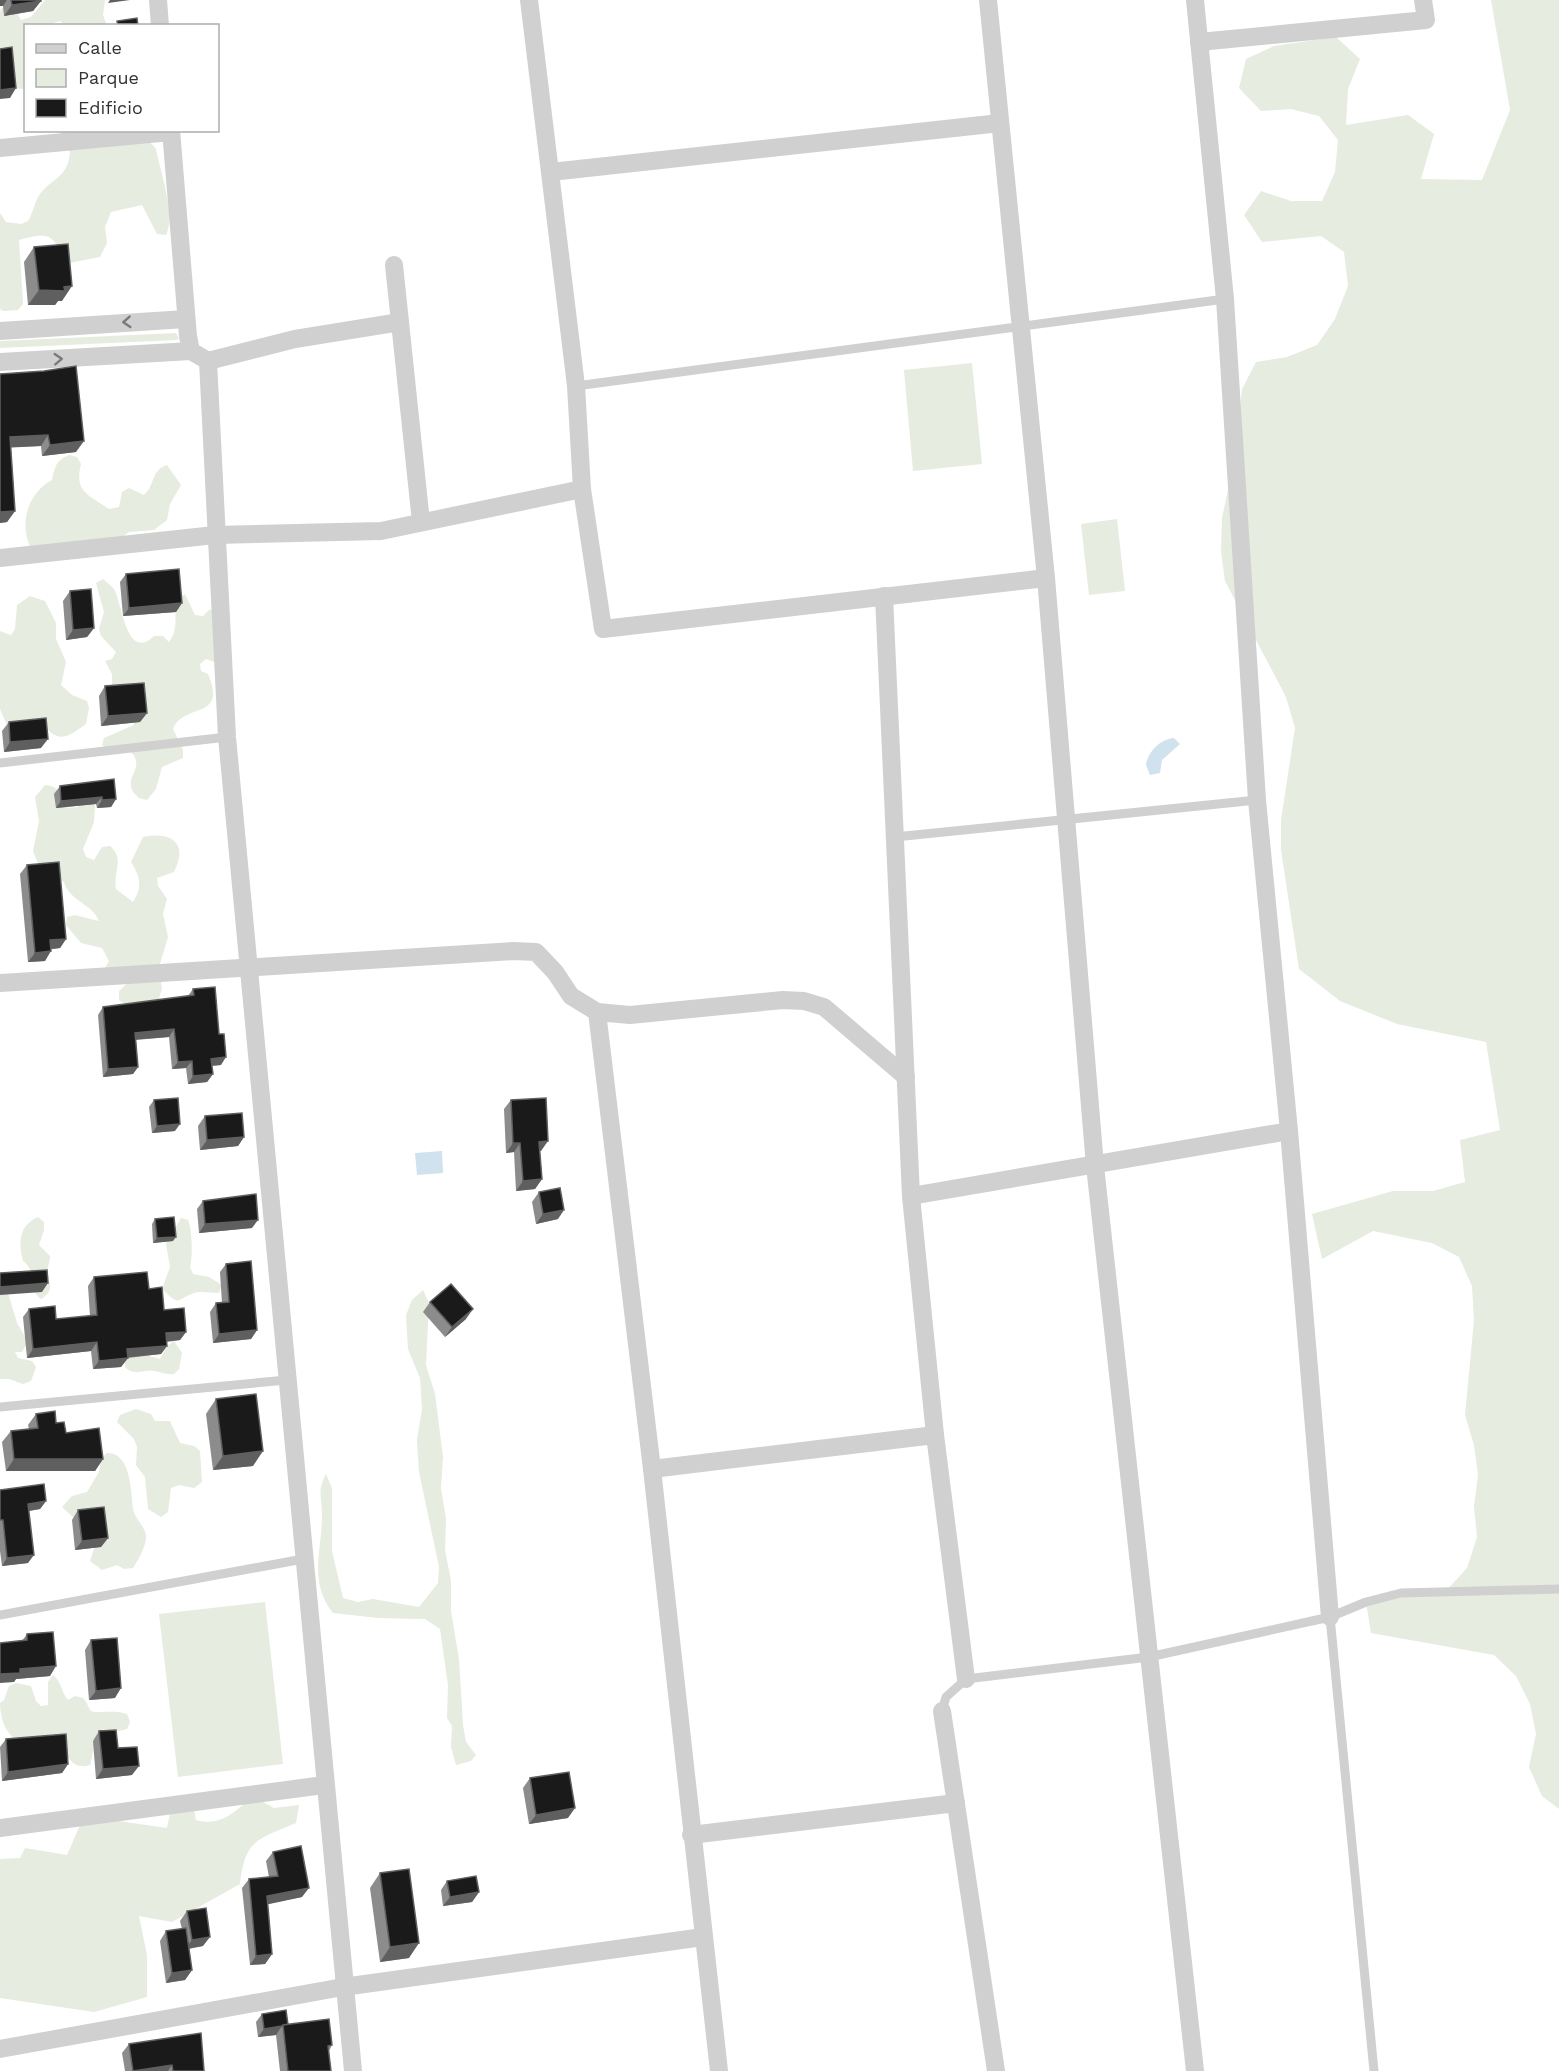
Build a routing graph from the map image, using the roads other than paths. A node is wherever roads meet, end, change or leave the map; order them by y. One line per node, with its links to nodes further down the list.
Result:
1 (529, 0): 12 (street)
2 (988, 0): 8 (street)
3 (1195, 0): 7 (street)
4 (1423, 0): 7 (street)
5 (164, 1): 6 (street)
6 (160, 24)
7 (1199, 42): 14 (street)
8 (1000, 123): 12 (street); 17 (street)
9 (161, 132): 11 (street)
10 (171, 132): 15 (street)
11 (0, 148)
12 (552, 172): 22 (street)
13 (394, 265): 16 (street)
14 (1225, 299): 17 (lane); 31 (street)
15 (186, 319): 18 (street, one-way to 18); 19 (street)
16 (400, 322): 20 (street); 24 (street)
17 (1020, 327): 22 (lane); 27 (street)
18 (0, 331)
19 (190, 351): 20 (street); 21 (street, one-way to 19)
20 (208, 361): 25 (street)
21 (0, 362)
22 (576, 386): 23 (street)
23 (582, 489): 24 (street); 28 (street)
24 (421, 522): 25 (street)
25 (215, 535): 26 (street); 29 (street)
26 (0, 558)
27 (1046, 578): 28 (street); 32 (street)
28 (884, 596): 33 (street)
29 (227, 737): 30 (lane); 34 (street)
30 (0, 763)
31 (1257, 800): 32 (lane); 38 (street)
32 (1066, 820): 33 (lane); 39 (street)
33 (895, 837): 37 (street)
34 (248, 967): 35 (street); 36 (street); 41 (street)
35 (0, 983)
36 (597, 1012): 37 (street); 44 (street)
37 (906, 1077): 40 (street)
38 (1289, 1131): 39 (street); 48 (street)
39 (1095, 1166): 40 (street); 49 (street)
40 (911, 1196): 43 (street)
41 (287, 1380): 42 (lane); 45 (street)
42 (0, 1407)
43 (935, 1435): 44 (street); 50 (street)
44 (652, 1469): 55 (street)
45 (303, 1559): 47 (lane); 52 (street)
46 (1559, 1589): 48 (lane)
47 (0, 1615)
48 (1329, 1617): 49 (lane); 63 (lane)
49 (1149, 1657): 50 (lane); 62 (street)
50 (966, 1679): 51 (lane)
51 (942, 1711): 53 (street)
52 (324, 1785): 54 (street); 57 (street)
53 (956, 1803): 55 (street); 61 (street)
54 (0, 1828)
55 (691, 1835): 56 (street)
56 (703, 1937): 57 (street); 60 (street)
57 (343, 1987): 58 (street); 59 (street)
58 (0, 2049)
59 (353, 2071)
60 (719, 2071)
61 (996, 2071)
62 (1195, 2071)
63 (1374, 2071)

